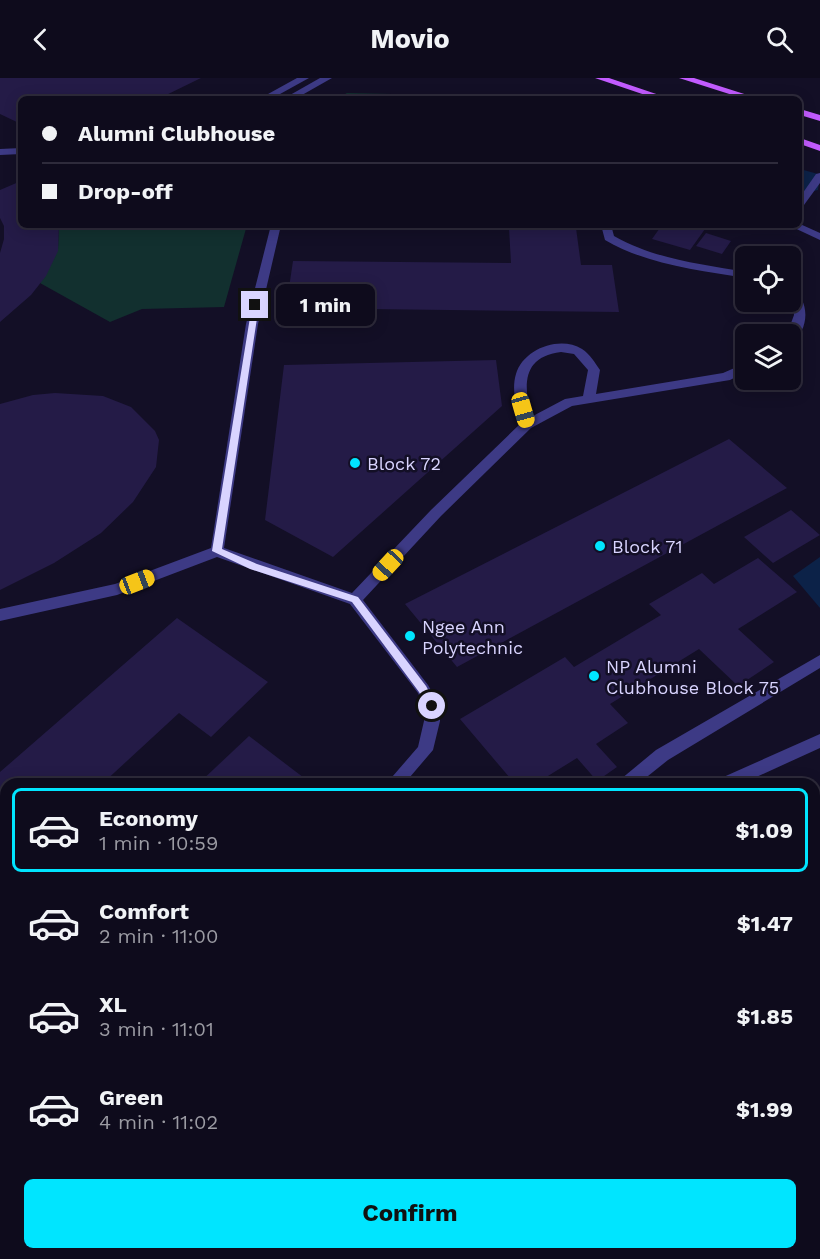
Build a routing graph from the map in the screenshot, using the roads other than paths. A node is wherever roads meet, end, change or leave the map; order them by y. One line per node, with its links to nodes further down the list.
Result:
1 (304, 78): 5 (lane)
2 (327, 78): 6 (lane)
3 (600, 78): 7 (main road)
4 (684, 78): 8 (main road)
5 (270, 96)
6 (294, 96)
7 (657, 96)
8 (745, 96)
9 (802, 113): 10 (main road)
10 (820, 118)
11 (802, 142): 12 (main road)
12 (820, 147)
13 (18, 151): 14 (lane)
14 (0, 152)
15 (820, 176): 16 (lane)
16 (802, 200)
17 (275, 228): 25 (lane)
18 (607, 228): 21 (lane)
19 (800, 228): 20 (lane)
20 (820, 237)
21 (735, 273)
22 (735, 372): 23 (lane)
23 (589, 399): 24 (lane); 24 (lane)
24 (527, 425): 26 (lane)
25 (217, 551): 26 (lane); 27 (lane)
26 (355, 600): 30 (lane)
27 (0, 615)
28 (820, 661): 31 (lane)
29 (820, 741): 32 (lane)
30 (399, 778)
31 (634, 778)
32 (738, 778)

